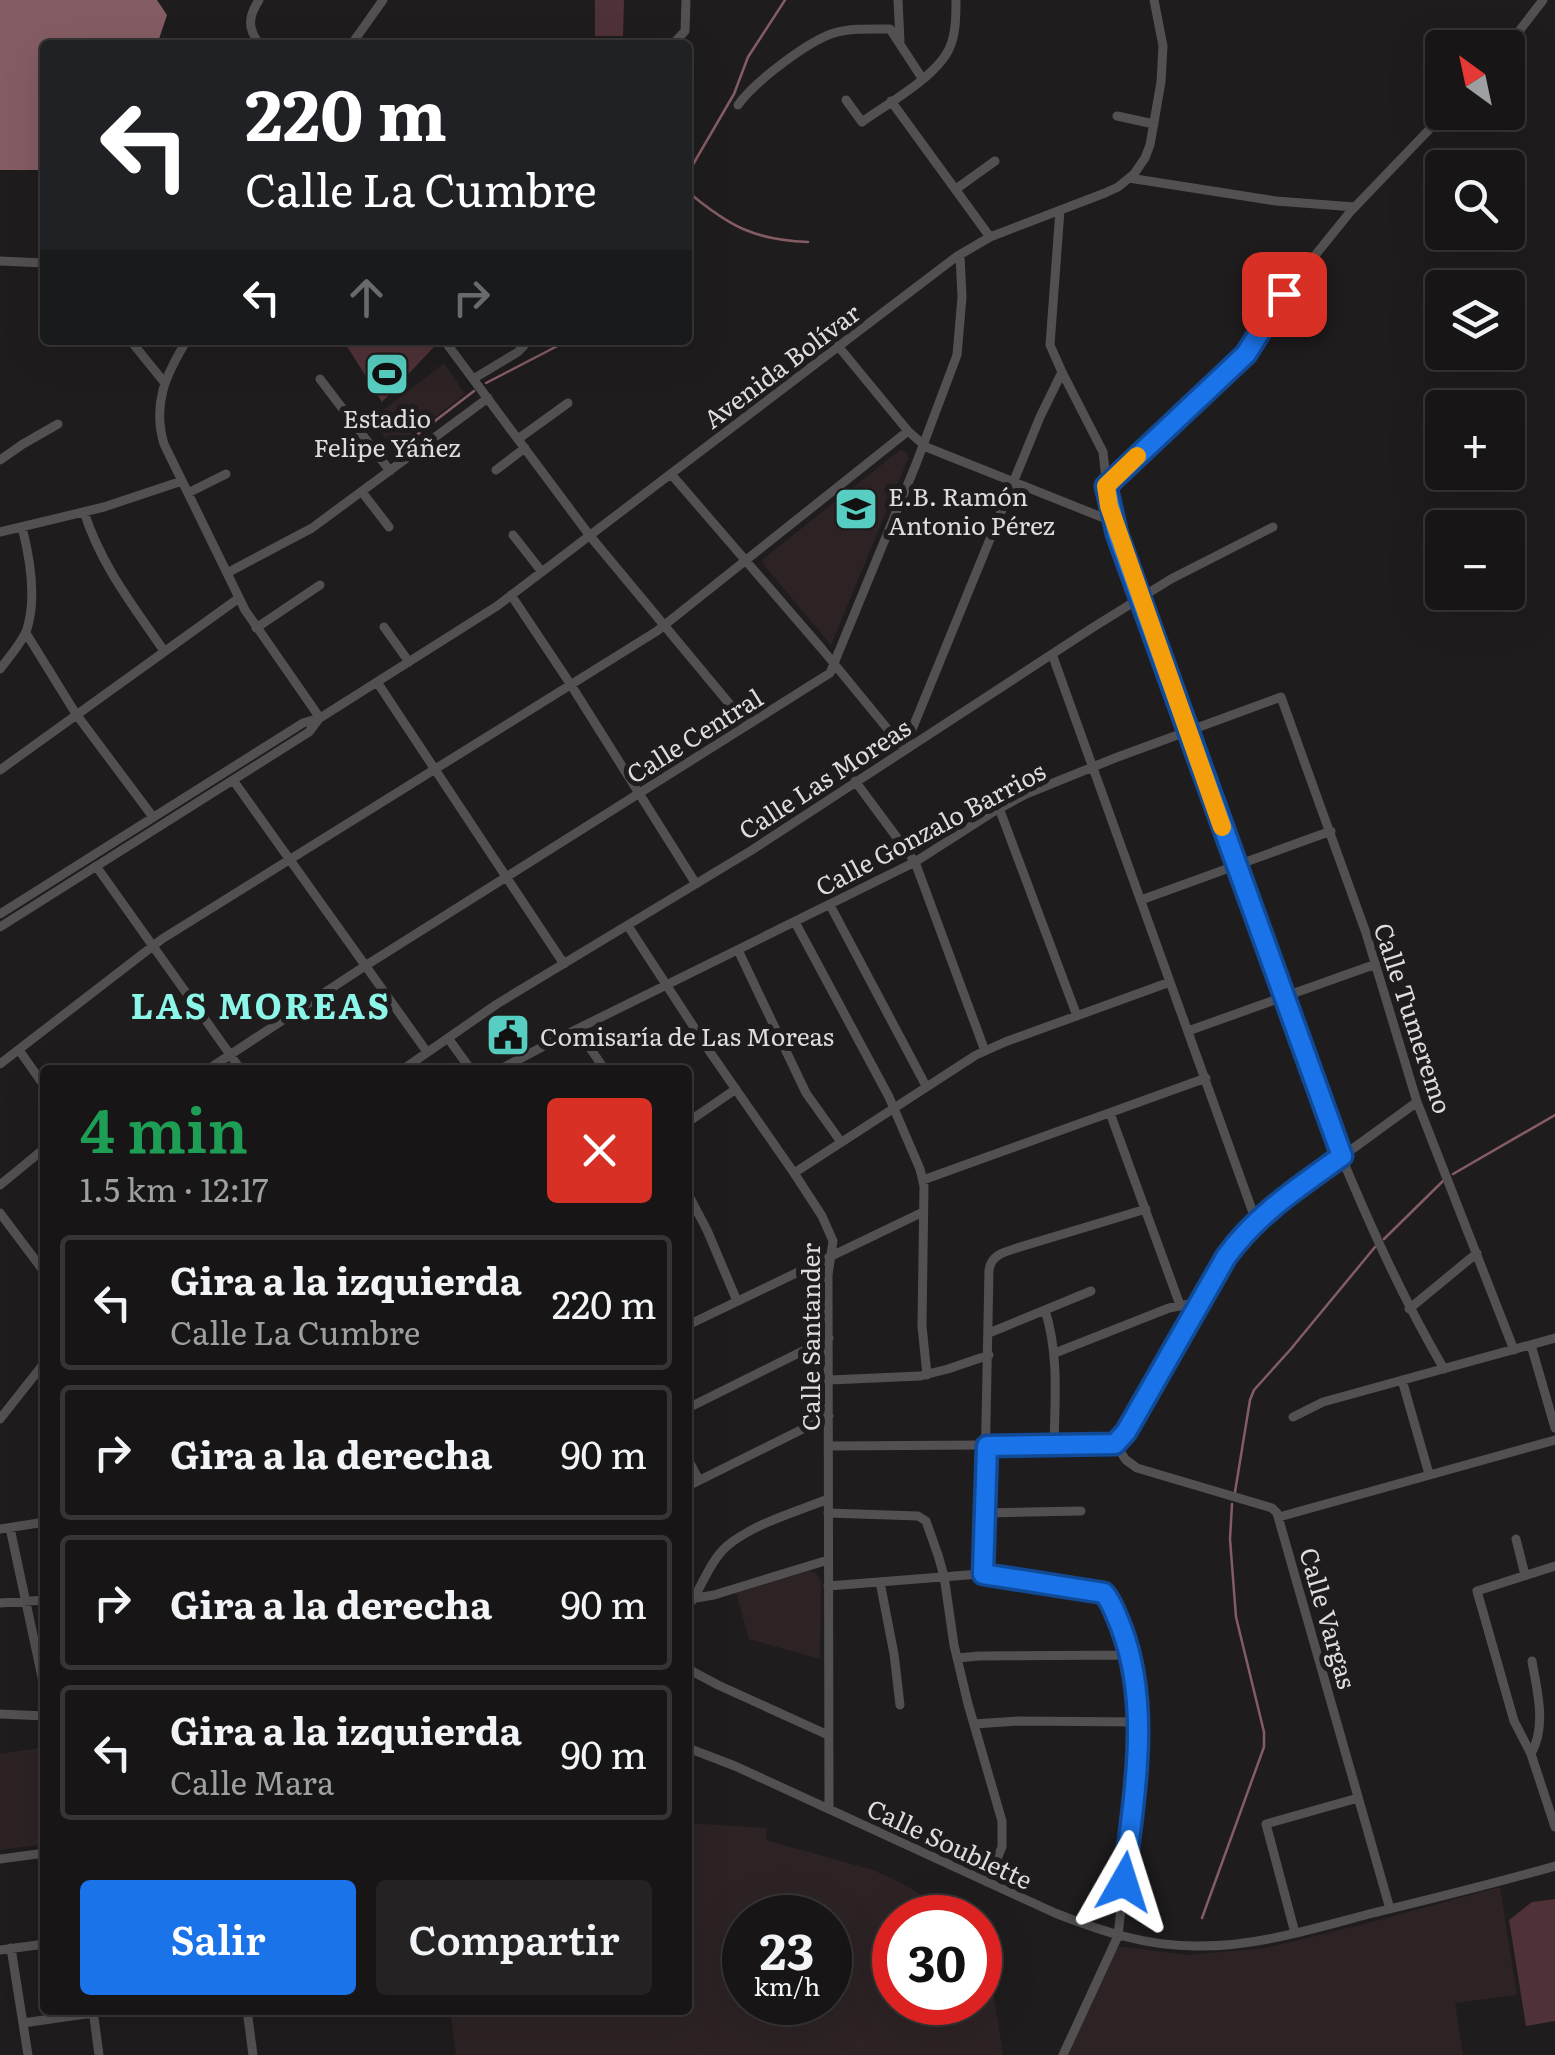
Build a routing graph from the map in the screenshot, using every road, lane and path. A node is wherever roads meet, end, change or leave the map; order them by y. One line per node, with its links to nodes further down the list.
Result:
1 (259, 0): 9 (street)
2 (686, 0): 11 (street)
3 (898, 0): 12 (street)
4 (956, 0): 13 (street)
5 (1154, 0): 18 (street)
6 (380, 1): 10 (street)
7 (1539, 1): 8 (street)
8 (1519, 30)
9 (256, 40)
10 (354, 40)
11 (677, 40)
12 (900, 44): 13 (street); 16 (street)
13 (922, 78): 15 (street)
14 (846, 100): 15 (street)
15 (891, 101): 22 (street)
16 (738, 104)
17 (1116, 116): 18 (street)
18 (1154, 124): 21 (street)
19 (1429, 130): 23 (street)
20 (994, 160): 22 (street)
21 (1129, 178): 23 (street); 24 (street, Avenida Bolívar)
22 (956, 189): 25 (street)
23 (1355, 207): 51 (street)
24 (1060, 210): 25 (street, Avenida Bolívar); 34 (street)
25 (990, 237): 26 (street, Avenida Bolívar)
26 (960, 255): 33 (street, Avenida Bolívar); 43 (street)
27 (0, 261): 28 (street)
28 (40, 263)
29 (134, 345): 37 (street)
30 (184, 345): 37 (street)
31 (448, 345): 36 (street)
32 (524, 345): 36 (street)
33 (838, 346): 41 (street); 48 (street, Avenida Bolívar)
34 (1062, 372): 50 (street); 51 (street)
35 (320, 379): 46 (street)
36 (473, 379): 38 (street)
37 (164, 382): 49 (street)
38 (488, 398): 42 (street); 46 (street)
39 (568, 403): 42 (street)
40 (58, 424): 44 (street)
41 (908, 430): 43 (street); 62 (street)
42 (522, 443): 45 (street); 61 (street)
43 (923, 445): 50 (street); 76 (street)
44 (0, 460)
45 (496, 470)
46 (390, 471): 53 (street)
47 (226, 474): 52 (street)
48 (671, 474): 61 (street, Avenida Bolívar); 62 (street)
49 (182, 481): 52 (street); 54 (street)
50 (1014, 483): 55 (street); 85 (street)
51 (1106, 486): 55 (street)
52 (188, 492): 64 (street)
53 (362, 492): 57 (street); 64 (street)
54 (84, 512): 56 (street); 73 (street)
55 (1114, 522): 67 (street)
56 (22, 526): 59 (street); 72 (street)
57 (389, 527)
58 (1274, 527): 67 (street, Calle Las Moreas)
59 (0, 530)
60 (513, 534): 63 (street)
61 (590, 536): 63 (street, Avenida Bolívar); 69 (street)
62 (745, 560): 69 (street); 76 (street)
63 (542, 572): 66 (street, Avenida Bolívar)
64 (227, 573): 68 (street)
65 (320, 585): 71 (street)
66 (512, 596): 75 (street, Avenida Bolívar); 79 (street)
67 (1141, 597): 74 (street, Calle Las Moreas); 84 (street)
68 (239, 598): 71 (street); 73 (street)
69 (666, 624): 79 (street); 83 (street)
70 (384, 627): 75 (street)
71 (256, 628): 82 (street)
72 (26, 633): 77 (street); 81 (street)
73 (164, 651): 81 (street)
74 (1052, 654): 85 (street, Calle Las Moreas); 86 (street)
75 (409, 662): 78 (street, Avenida Bolívar)
76 (834, 665): 83 (street, Calle Central); 85 (street)
77 (0, 669)
78 (377, 682): 82 (street, Avenida Bolívar); 87 (street)
79 (571, 684): 87 (street); 91 (street)
80 (1281, 696): 84 (street, Calle Gonzalo Barrios); 94 (street, Calle Tumeremo)
81 (76, 714): 88 (street); 93 (street)
82 (320, 718): 89 (street, Avenida Bolívar); 93 (street, Avenida Bolívar)
83 (747, 725): 91 (street, Calle Central)
84 (1188, 730): 86 (street, Calle Gonzalo Barrios); 97 (street)
85 (904, 749): 90 (street, Calle Las Moreas)
86 (1094, 766): 92 (street, Calle Gonzalo Barrios); 101 (street)
87 (434, 769): 95 (street); 99 (street)
88 (0, 770)
89 (233, 780): 95 (street); 98 (street, Avenida Bolívar)
90 (855, 781): 96 (street); 100 (street, Calle Las Moreas)
91 (640, 793): 99 (street, Calle Central); 100 (street)
92 (999, 808): 96 (street, Calle Gonzalo Barrios); 115 (street)
93 (153, 817): 103 (street, Avenida Bolívar)
94 (1331, 830): 97 (street); 110 (street, Calle Tumeremo)
95 (289, 859): 107 (street); 111 (street)
96 (915, 862): 102 (street, Calle Gonzalo Barrios); 120 (street)
97 (1236, 865): 101 (street); 114 (street)
98 (96, 866): 106 (street, Avenida Bolívar); 107 (street)
99 (506, 878): 109 (street); 111 (street, Calle Central)
100 (696, 884): 105 (street, Calle Las Moreas)
101 (1141, 900): 112 (street)
102 (830, 905): 104 (street, Calle Gonzalo Barrios); 132 (street)
103 (2, 910)
104 (795, 922): 108 (street, Calle Gonzalo Barrios); 135 (street)
105 (628, 926): 109 (street, Calle Las Moreas); 113 (street, Calle Santander)
106 (0, 927)
107 (153, 946): 119 (street); 122 (street)
108 (738, 950): 113 (street, Calle Gonzalo Barrios); 138 (street)
109 (564, 964): 118 (street, Calle Las Moreas)
110 (1376, 964): 114 (street); 134 (street, Calle Tumeremo)
111 (365, 966): 121 (street); 122 (street, Calle Central)
112 (1170, 982): 115 (street); 117 (street)
113 (666, 986): 116 (street, Calle Gonzalo Barrios); 133 (street, Calle Santander)
114 (1283, 997): 117 (street); 140 (street)
115 (1077, 1016): 120 (street)
116 (577, 1029): 128 (street, Calle Gonzalo Barrios); 129 (street)
117 (1188, 1031): 130 (street)
118 (448, 1038): 121 (street, Calle Las Moreas); 127 (street)
119 (18, 1050): 123 (street); 131 (street)
120 (985, 1051): 132 (street)
121 (427, 1052): 126 (street, Calle Las Moreas)
122 (230, 1054): 124 (street, Calle Central); 125 (street)
123 (0, 1064)
124 (214, 1065)
125 (238, 1065)
126 (409, 1065)
127 (467, 1065)
128 (509, 1065)
129 (602, 1065)
130 (1206, 1078): 136 (street); 148 (street)
131 (40, 1080)
132 (926, 1086): 135 (street)
133 (736, 1090): 137 (street); 141 (street, Calle Santander)
134 (1416, 1102): 140 (street); 149 (street, Calle Tumeremo)
135 (894, 1108): 138 (street); 142 (street)
136 (1110, 1113): 142 (street); 145 (street)
137 (692, 1119)
138 (841, 1142): 141 (street)
139 (40, 1152): 143 (street)
140 (1342, 1156): 148 (street); 156 (street)
141 (794, 1172): 150 (street, Calle Santander)
142 (923, 1180): 146 (street)
143 (0, 1186)
144 (692, 1202): 153 (street)
145 (1146, 1210): 155 (street); 159 (street)
146 (922, 1212): 150 (street); 168 (street)
147 (0, 1213): 151 (street)
148 (1256, 1221): 154 (street)
149 (1478, 1253): 156 (street); 163 (street, Calle Tumeremo)
150 (831, 1256): 153 (street); 160 (street, Calle Santander)
151 (40, 1266)
152 (1091, 1290): 157 (street)
153 (737, 1301): 158 (street)
154 (1200, 1302): 155 (street); 177 (street)
155 (1180, 1305): 164 (street)
156 (1409, 1309): 167 (street)
157 (1045, 1310): 159 (street); 164 (street)
158 (692, 1323)
159 (989, 1333): 165 (street)
160 (829, 1338): 169 (street, Calle Santander); 171 (street)
161 (1555, 1338): 162 (street)
162 (1530, 1345): 163 (street); 175 (street)
163 (1514, 1350): 167 (street)
164 (1055, 1352): 180 (street)
165 (989, 1355): 168 (street); 179 (street)
166 (40, 1368): 174 (street)
167 (1444, 1369): 170 (street)
168 (927, 1375): 169 (street)
169 (830, 1380): 172 (street, Calle Santander)
170 (1402, 1380): 173 (street); 182 (street)
171 (692, 1406)
172 (829, 1416): 178 (street, Calle Santander); 183 (street)
173 (1293, 1417)
174 (0, 1419)
175 (1555, 1428)
176 (1555, 1440): 182 (street)
177 (1115, 1444): 180 (street); 189 (street)
178 (829, 1446): 179 (street); 185 (street, Calle Santander)
179 (987, 1446): 180 (street); 188 (street)
180 (1054, 1446)
181 (692, 1467): 183 (street)
182 (1429, 1474): 189 (street)
183 (699, 1480): 184 (street)
184 (692, 1484)
185 (828, 1499): 187 (street, Calle Santander); 200 (street)
186 (1081, 1511): 188 (street)
187 (828, 1513): 193 (street, Calle Santander); 197 (street)
188 (985, 1513): 195 (street)
189 (1280, 1516): 218 (street, Calle Vargas)
190 (40, 1523): 191 (street)
191 (5, 1529): 203 (street)
192 (1516, 1539): 196 (street)
193 (828, 1560): 199 (street, Calle Santander); 201 (street)
194 (1555, 1566): 196 (street)
195 (983, 1574): 197 (street); 205 (street)
196 (1526, 1575): 217 (street)
197 (944, 1576): 198 (street); 206 (street)
198 (880, 1582): 199 (street); 210 (street)
199 (828, 1586): 215 (street, Calle Santander)
200 (692, 1596)
201 (692, 1599)
202 (40, 1600): 203 (street)
203 (26, 1601): 204 (street); 208 (street)
204 (0, 1603)
205 (1130, 1654): 206 (street); 213 (street)
206 (957, 1658): 214 (street)
207 (1532, 1660): 217 (street)
208 (40, 1667)
209 (692, 1670): 215 (street)
210 (900, 1706)
211 (0, 1714): 212 (street)
212 (40, 1716)
213 (1138, 1722): 214 (street); 227 (street)
214 (974, 1724): 224 (street)
215 (828, 1735): 219 (street, Calle Santander)
216 (692, 1750): 219 (street, Calle Soublette)
217 (1531, 1754): 220 (street)
218 (1358, 1798): 225 (street, Calle Vargas); 226 (street)
219 (829, 1809): 224 (street, Calle Soublette)
220 (1555, 1827)
221 (40, 1853): 222 (street)
222 (0, 1859)
223 (1555, 1866): 225 (street, Calle Soublette)
224 (987, 1882): 227 (street, Calle Soublette)
225 (1390, 1909): 226 (street, Calle Soublette)
226 (1295, 1933): 227 (street, Calle Soublette)
227 (1118, 1936): 237 (street)
228 (40, 1945): 229 (street)
229 (6, 1949): 233 (street)
230 (74, 2015): 233 (street)
231 (93, 2015): 235 (street)
232 (248, 2015): 236 (street)
233 (23, 2023): 234 (street)
234 (28, 2055)
235 (99, 2055)
236 (253, 2055)
237 (1063, 2055)

